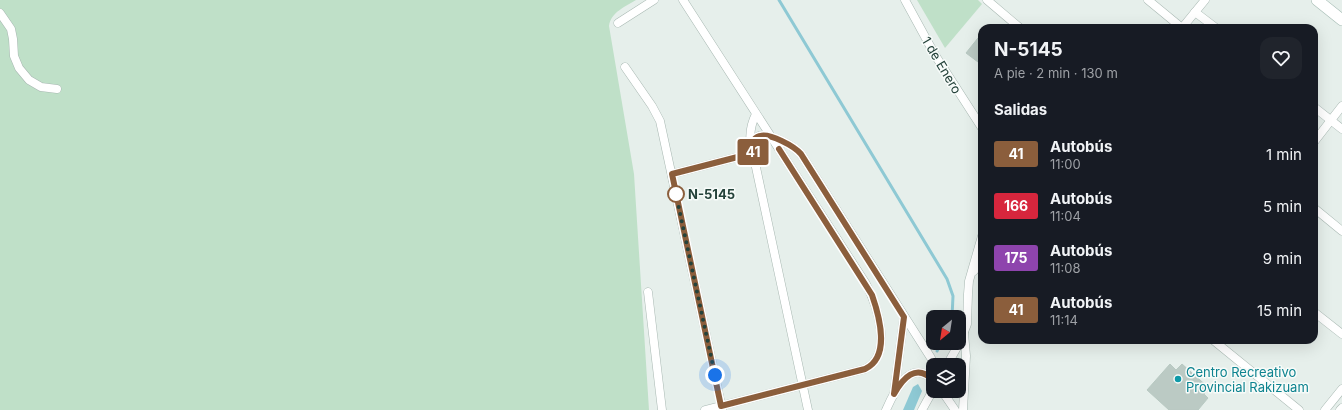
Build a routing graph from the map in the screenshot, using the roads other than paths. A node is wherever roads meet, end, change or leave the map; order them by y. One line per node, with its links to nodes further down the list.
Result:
1 (654, 0): 11 (street)
2 (683, 0): 20 (street)
3 (905, 0): 22 (street, 1 de Enero)
4 (987, 0): 12 (street)
5 (1148, 0): 13 (street)
6 (1205, 0): 8 (street)
7 (1317, 0): 10 (main road)
8 (1196, 12): 14 (street); 15 (street)
9 (0, 13): 17 (street)
10 (1342, 18)
11 (618, 23)
12 (1015, 24)
13 (1177, 24)
14 (1186, 24)
15 (1211, 24)
16 (625, 67): 28 (street)
17 (57, 89)
18 (1342, 106): 21 (street)
19 (1318, 110): 21 (street)
20 (756, 114): 24 (street); 26 (street)
21 (1331, 120): 23 (street); 25 (street)
22 (978, 122)
23 (1342, 129)
24 (771, 137): 26 (street); 36 (street); 43 (street)
25 (1318, 137)
26 (751, 144): 27 (street)
27 (753, 153): 28 (street); 43 (street)
28 (672, 174): 48 (street)
29 (1318, 211): 30 (street)
30 (1342, 231)
31 (978, 251): 33 (street)
32 (978, 266): 33 (street)
33 (970, 281): 37 (street)
34 (648, 292): 49 (street)
35 (1318, 315): 38 (street)
36 (904, 317): 41 (street); 45 (street)
37 (966, 327)
38 (1342, 334)
39 (1218, 344): 56 (street)
40 (965, 350): 55 (street)
41 (931, 358)
42 (926, 375): 45 (street)
43 (802, 385): 48 (street); 51 (street)
44 (1342, 389): 57 (street)
45 (894, 394): 52 (street)
46 (929, 398): 53 (street)
47 (947, 398): 54 (street)
48 (722, 408): 50 (street)
49 (662, 410)
50 (705, 410)
51 (808, 410)
52 (886, 410)
53 (922, 410)
54 (955, 410)
55 (963, 410)
56 (1299, 410)
57 (1325, 410)

